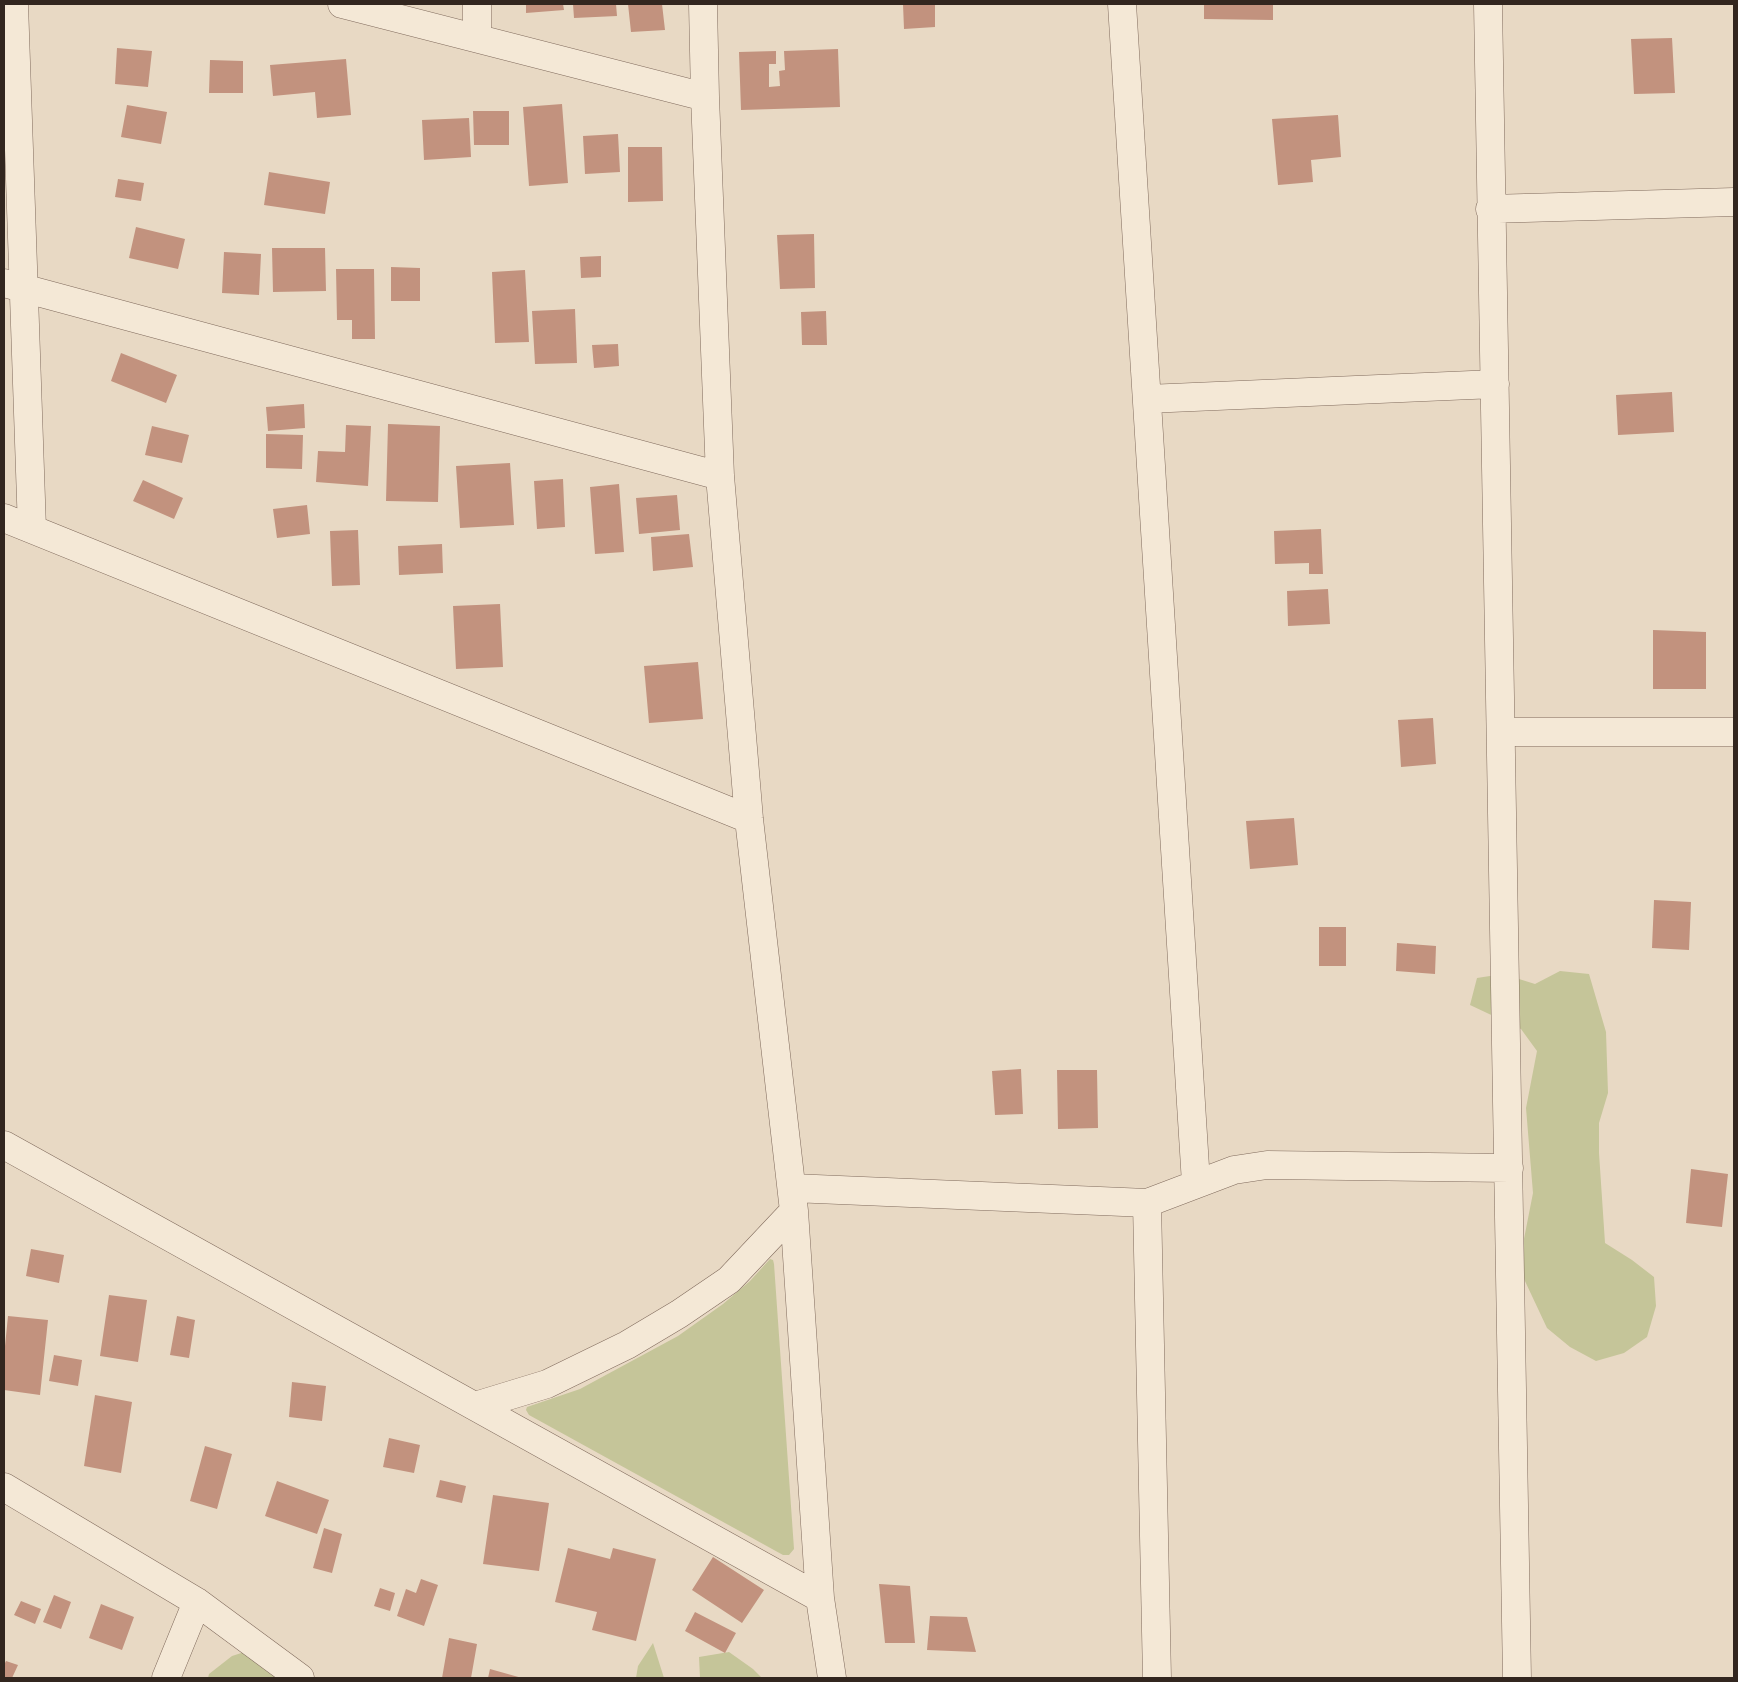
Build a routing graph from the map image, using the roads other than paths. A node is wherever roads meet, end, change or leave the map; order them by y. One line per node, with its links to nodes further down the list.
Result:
1 (14, 4): 11 (street)
2 (342, 4): 7 (street)
3 (476, 4): 7 (street)
4 (703, 4): 8 (street)
5 (1122, 4): 13 (street)
6 (1488, 4): 10 (street)
7 (477, 38): 8 (street)
8 (705, 97): 14 (street)
9 (1734, 202): 10 (street)
10 (1490, 209): 12 (street)
11 (14, 286): 14 (street); 16 (street)
12 (1495, 384): 13 (street); 17 (street)
13 (1147, 399): 22 (street)
14 (720, 476): 19 (street)
15 (4, 518): 16 (street)
16 (32, 529): 19 (street)
17 (1501, 732): 18 (street); 21 (street)
18 (1734, 732)
19 (749, 819): 23 (street)
20 (4, 1145): 25 (street)
21 (1509, 1168): 22 (street); 33 (street)
22 (1196, 1183): 24 (street)
23 (793, 1200): 24 (street); 25 (street); 27 (street)
24 (1147, 1203): 32 (street)
25 (475, 1406): 27 (street)
26 (4, 1487): 28 (street)
27 (820, 1598): 31 (street)
28 (198, 1602): 29 (street); 30 (street)
29 (166, 1678)
30 (300, 1678)
31 (832, 1678)
32 (1157, 1678)
33 (1517, 1678)

